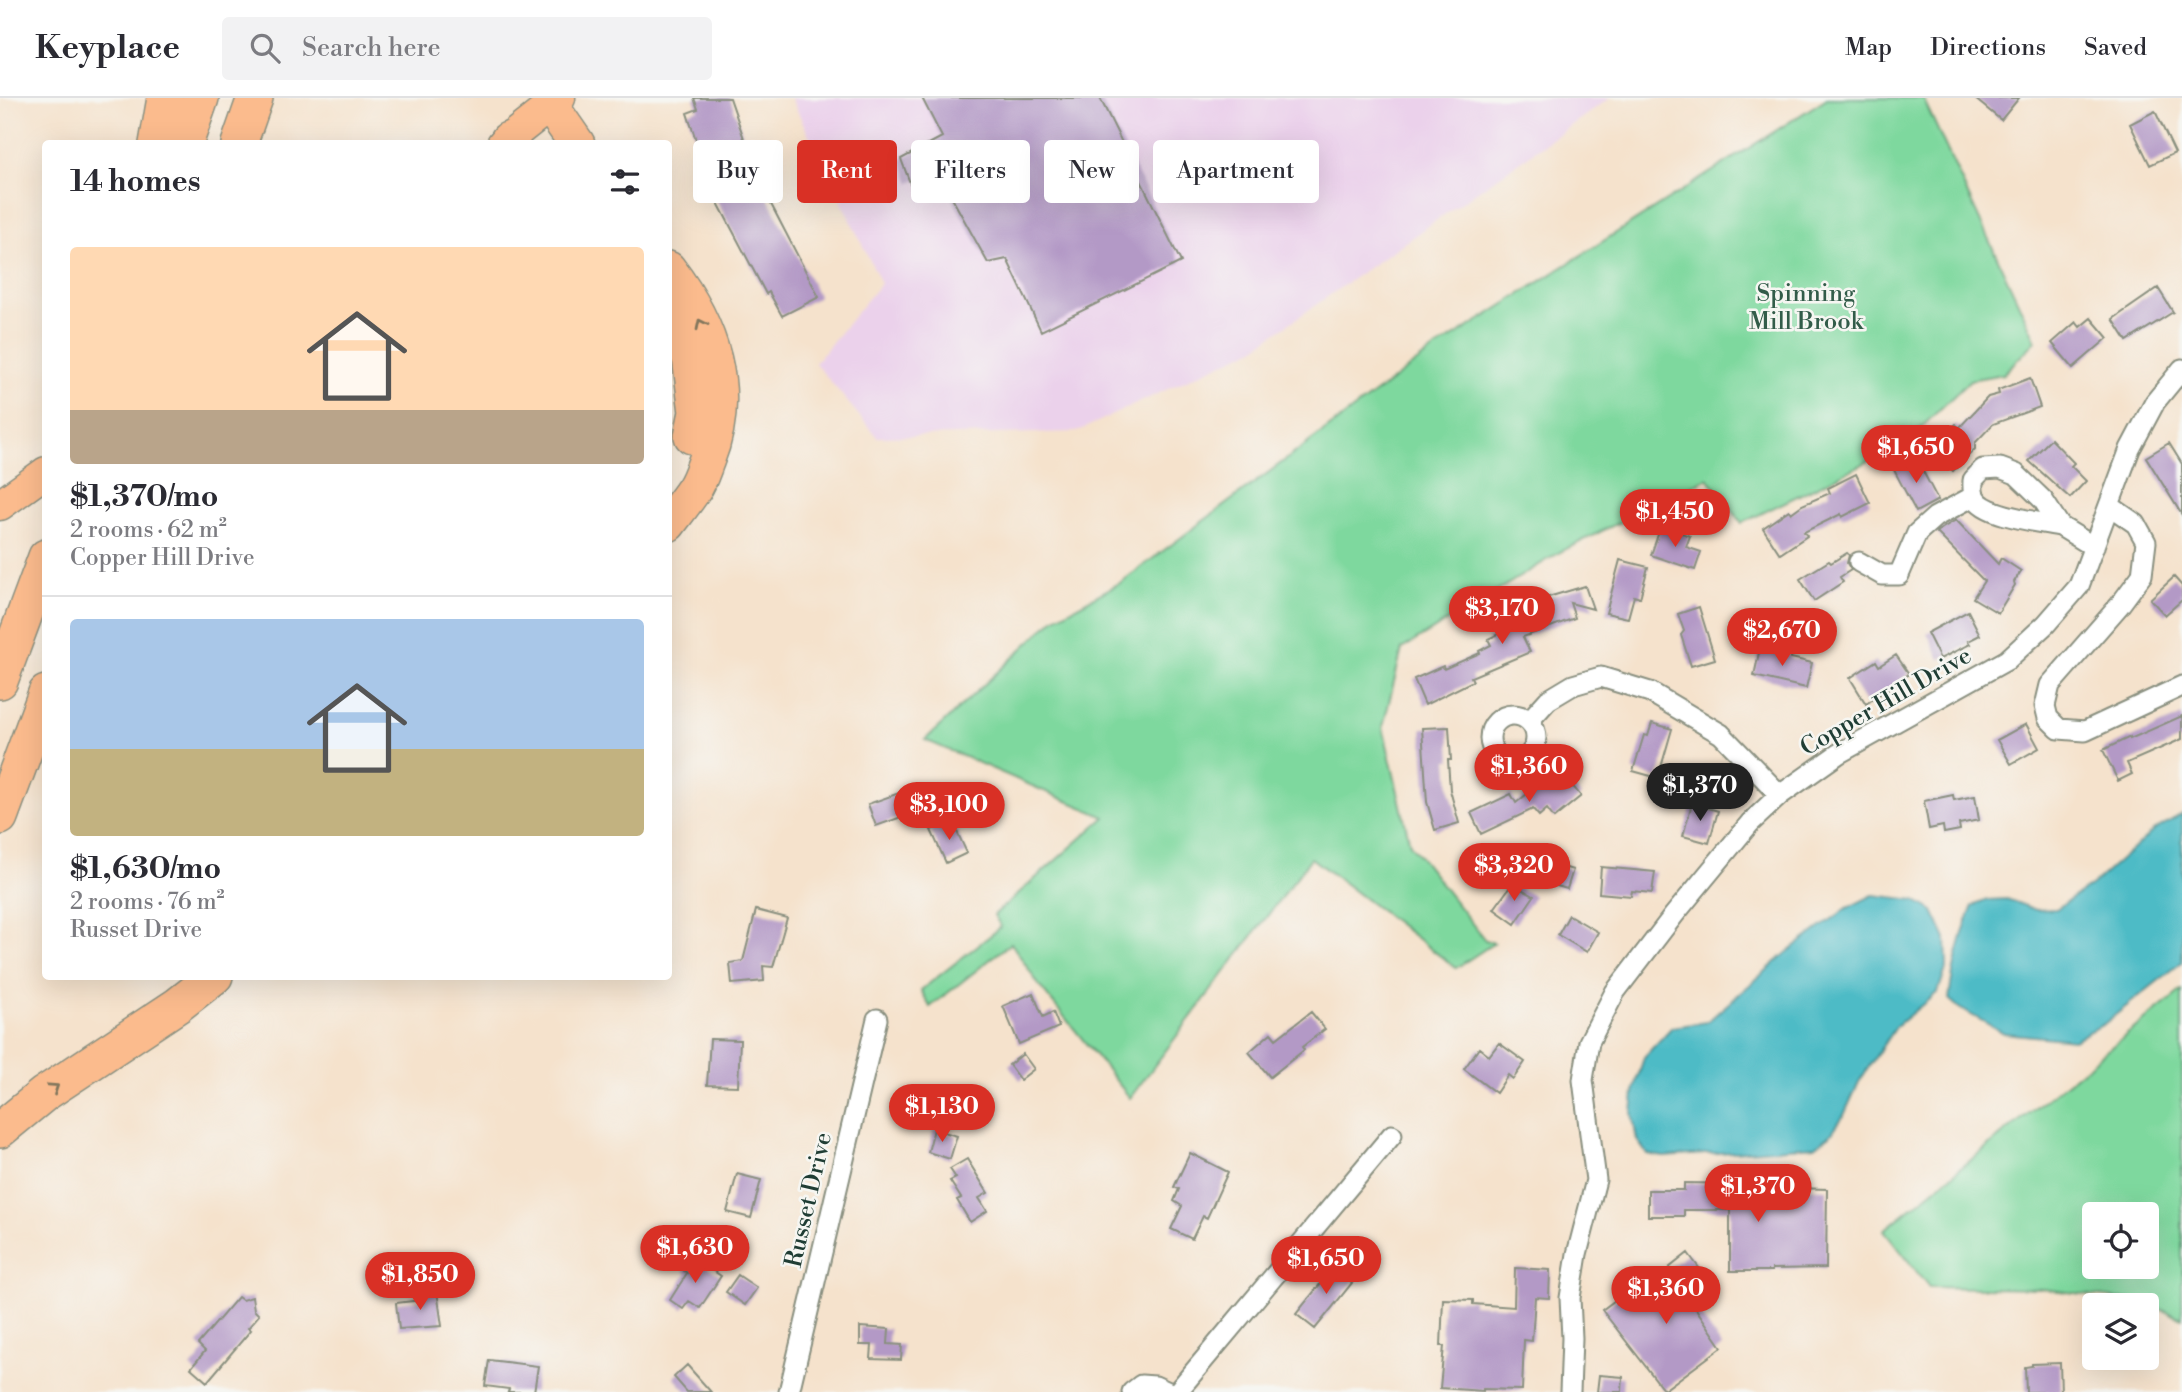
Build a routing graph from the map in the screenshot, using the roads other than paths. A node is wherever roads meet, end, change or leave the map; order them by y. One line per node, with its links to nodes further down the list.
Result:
1 (165, 98): 5 (highway)
2 (201, 98): 6 (highway)
3 (255, 98): 7 (highway)
4 (555, 102): 8 (main road); 9 (highway)
5 (158, 140)
6 (187, 140)
7 (240, 140)
8 (509, 140)
9 (575, 140)
10 (672, 274): 18 (highway, one-way to 10)
11 (672, 327): 14 (highway)
12 (2182, 369): 17 (street, Copper Hill Drive)
13 (42, 475): 16 (main road)
14 (672, 486)
15 (1974, 496): 19 (street); 19 (street); 21 (street)
16 (0, 505)
17 (2110, 506): 20 (street, Copper Hill Drive); 24 (street)
18 (672, 519)
19 (2060, 526): 20 (street)
20 (2094, 547): 27 (street, Copper Hill Drive)
21 (1859, 562)
22 (42, 567): 23 (highway)
23 (0, 681)
24 (2182, 686)
25 (42, 704): 28 (highway)
26 (1529, 721): 27 (street)
27 (1780, 795): 37 (street, Copper Hill Drive)
28 (0, 817)
29 (210, 980): 31 (highway, one-way to 29)
30 (877, 1019): 33 (street, Russet Drive)
31 (0, 1130)
32 (1392, 1135): 36 (street)
33 (789, 1392)
34 (1132, 1392): 35 (street)
35 (1168, 1392)
36 (1177, 1392)
37 (1570, 1392)

